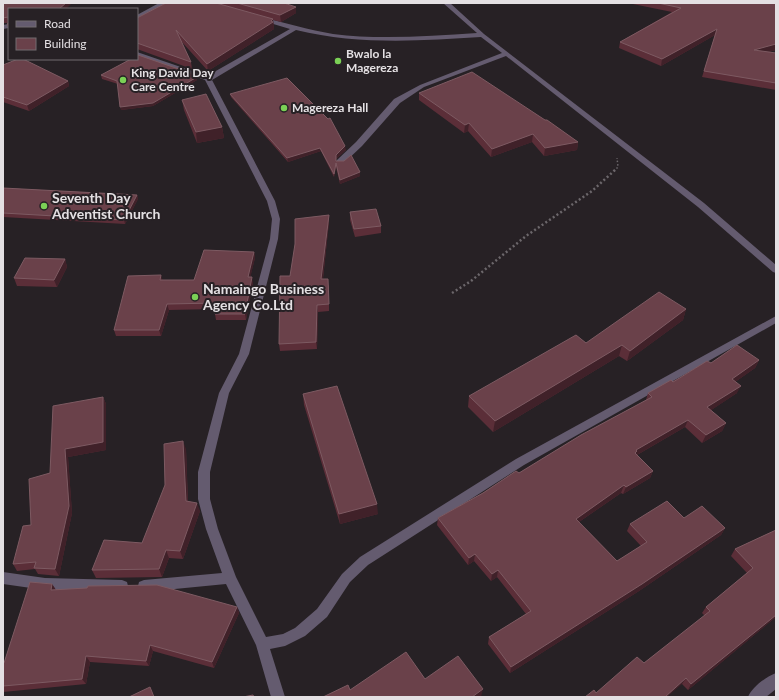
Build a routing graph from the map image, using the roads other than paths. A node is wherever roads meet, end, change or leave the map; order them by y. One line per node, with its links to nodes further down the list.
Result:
1 (163, 3): 3 (street)
2 (446, 3): 6 (street)
3 (138, 17)
4 (256, 18): 5 (street)
5 (294, 29): 6 (street); 9 (street)
6 (482, 35): 8 (street)
7 (138, 54): 9 (street)
8 (506, 54): 10 (street); 11 (street)
9 (208, 79): 14 (street)
10 (340, 162)
11 (776, 270)
12 (776, 319): 15 (street)
13 (3, 578): 14 (street)
14 (230, 578): 15 (street)
15 (262, 644): 17 (street)
16 (776, 680): 18 (street)
17 (278, 697)
18 (755, 697)

